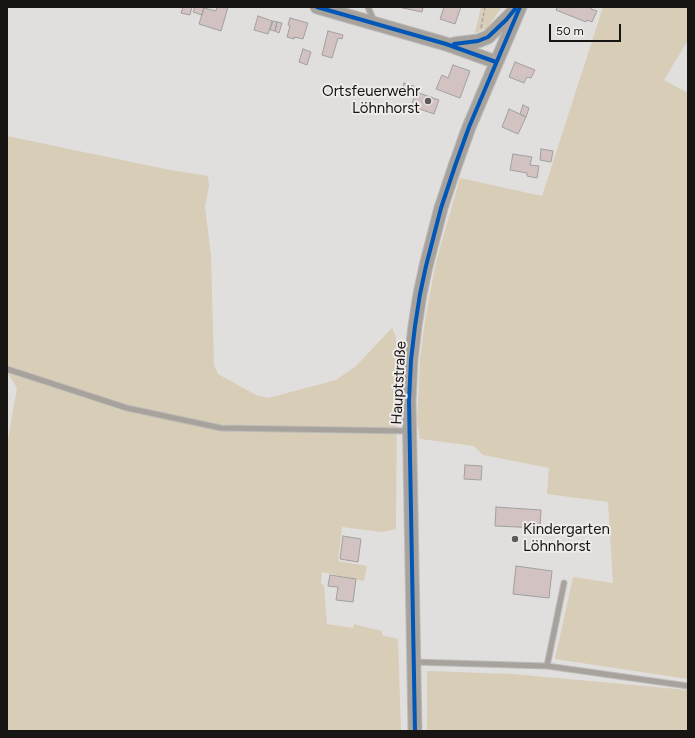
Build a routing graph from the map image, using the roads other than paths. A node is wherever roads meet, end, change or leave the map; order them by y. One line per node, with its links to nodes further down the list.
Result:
1 (317, 7): 4 (street)
2 (368, 7): 4 (lane)
3 (519, 7): 5 (street); 6 (street, Hauptstraße)
4 (375, 24): 5 (street)
5 (446, 44): 6 (street)
6 (496, 62): 8 (street, Hauptstraße)
7 (7, 369): 8 (lane)
8 (409, 432): 10 (street, Hauptstraße)
9 (564, 583): 11 (lane)
10 (414, 662): 11 (lane); 13 (street, Hauptstraße)
11 (547, 666): 12 (lane)
12 (688, 686)
13 (415, 731)

